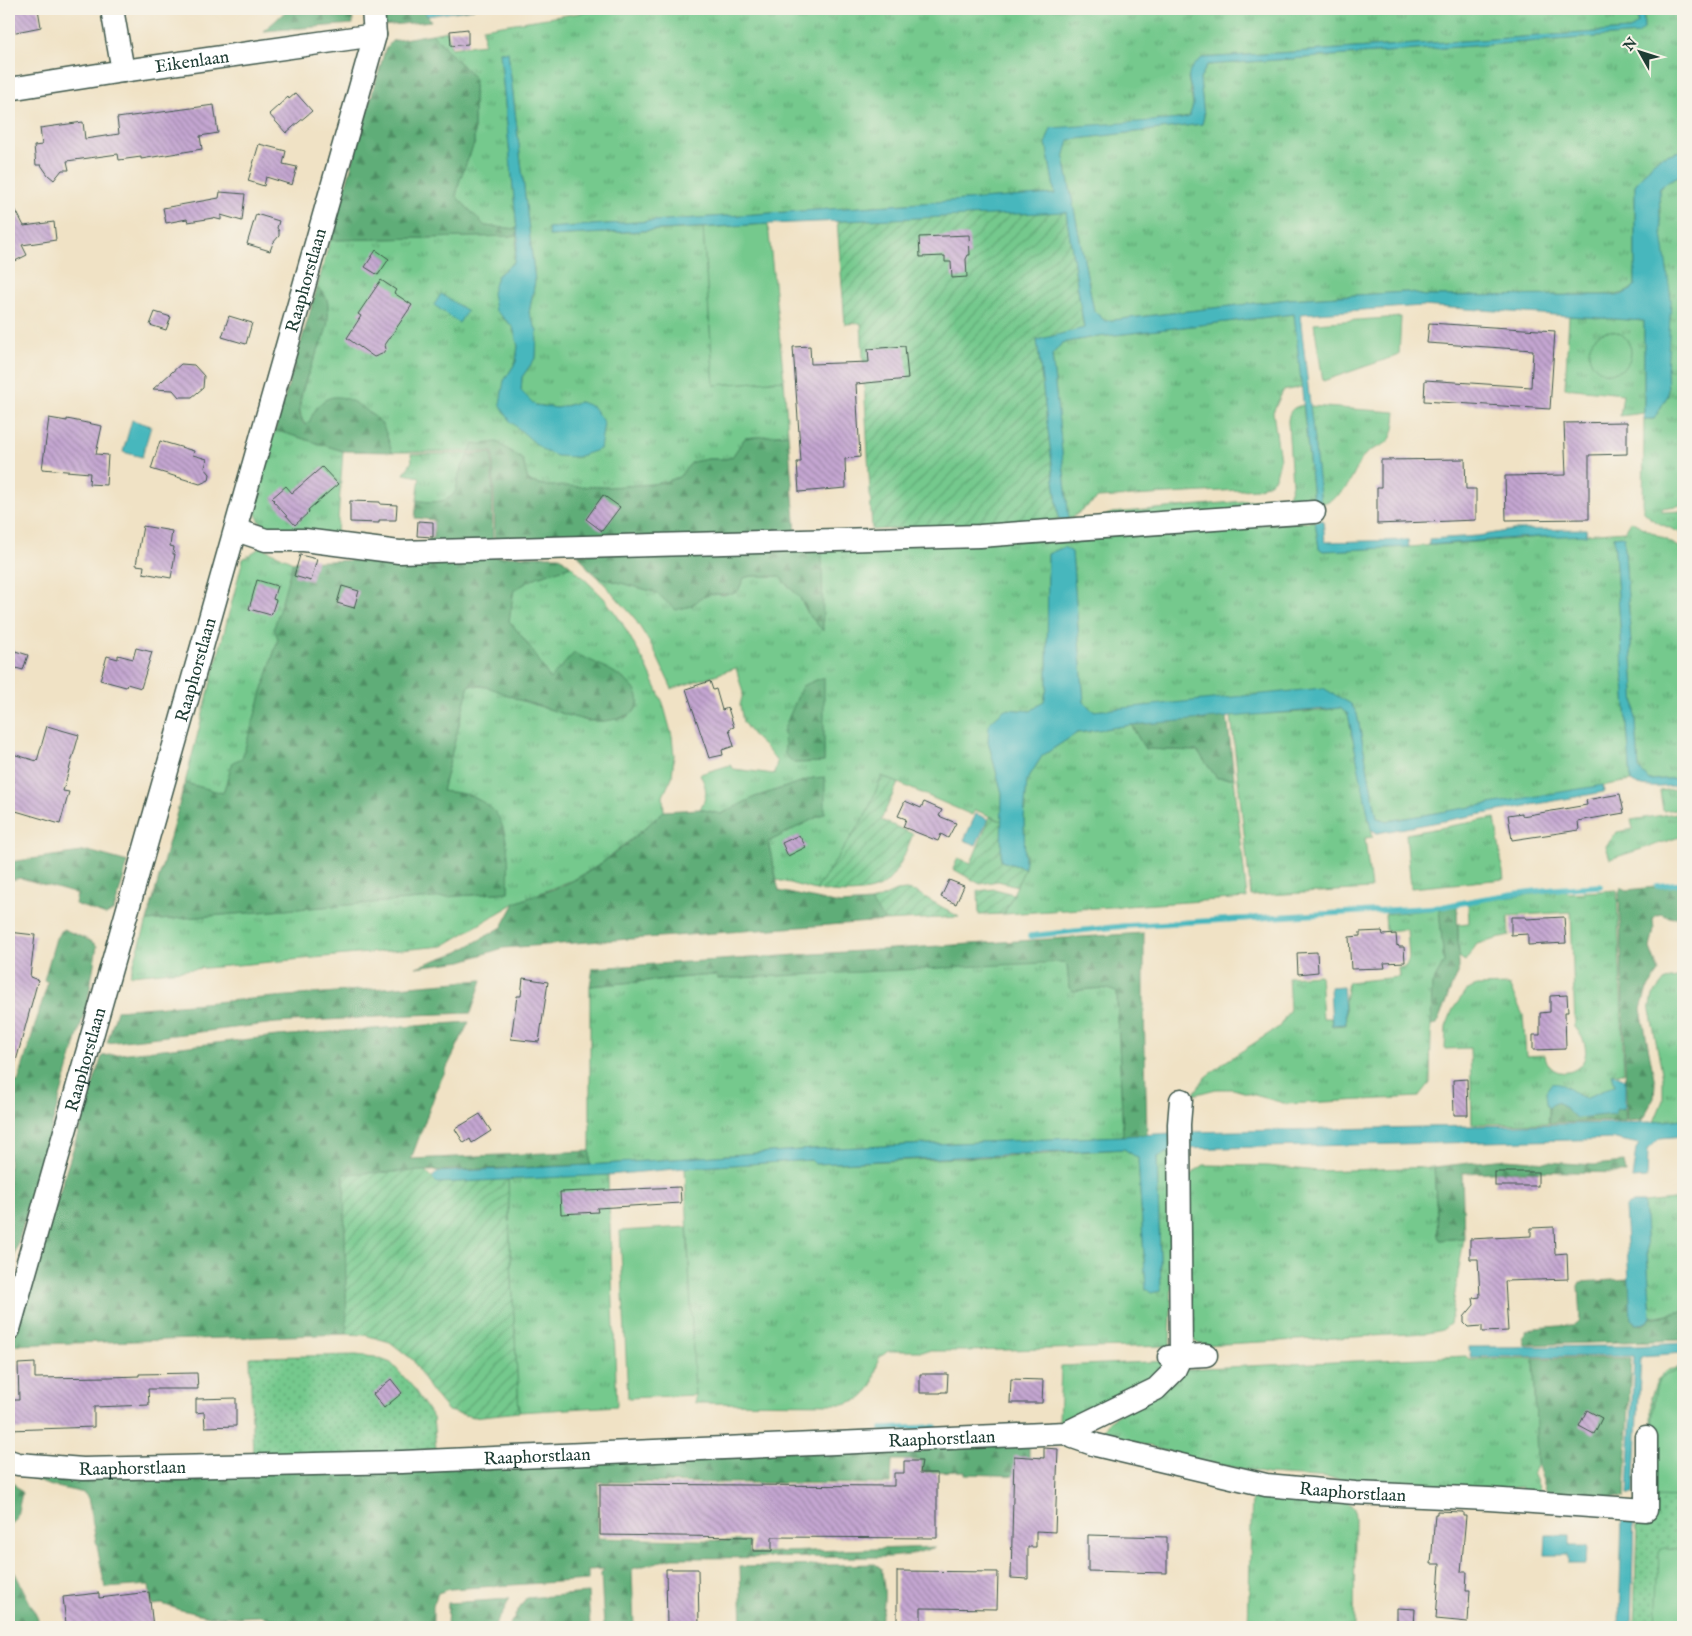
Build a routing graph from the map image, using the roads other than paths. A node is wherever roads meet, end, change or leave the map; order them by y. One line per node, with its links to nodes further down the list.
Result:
1 (112, 9): 4 (street)
2 (373, 9): 3 (street, Raaphorstlaan)
3 (375, 35): 4 (street, Eikenlaan); 7 (street, Raaphorstlaan)
4 (123, 71): 5 (street, Eikenlaan)
5 (9, 89)
6 (1314, 512): 7 (street)
7 (236, 530): 9 (street, Raaphorstlaan)
8 (1181, 1100): 11 (street)
9 (9, 1329)
10 (1206, 1355): 11 (street)
11 (1175, 1356): 12 (street, Raaphorstlaan)
12 (1066, 1433): 13 (street, Raaphorstlaan); 14 (street, Raaphorstlaan)
13 (1646, 1437)
14 (9, 1460)

